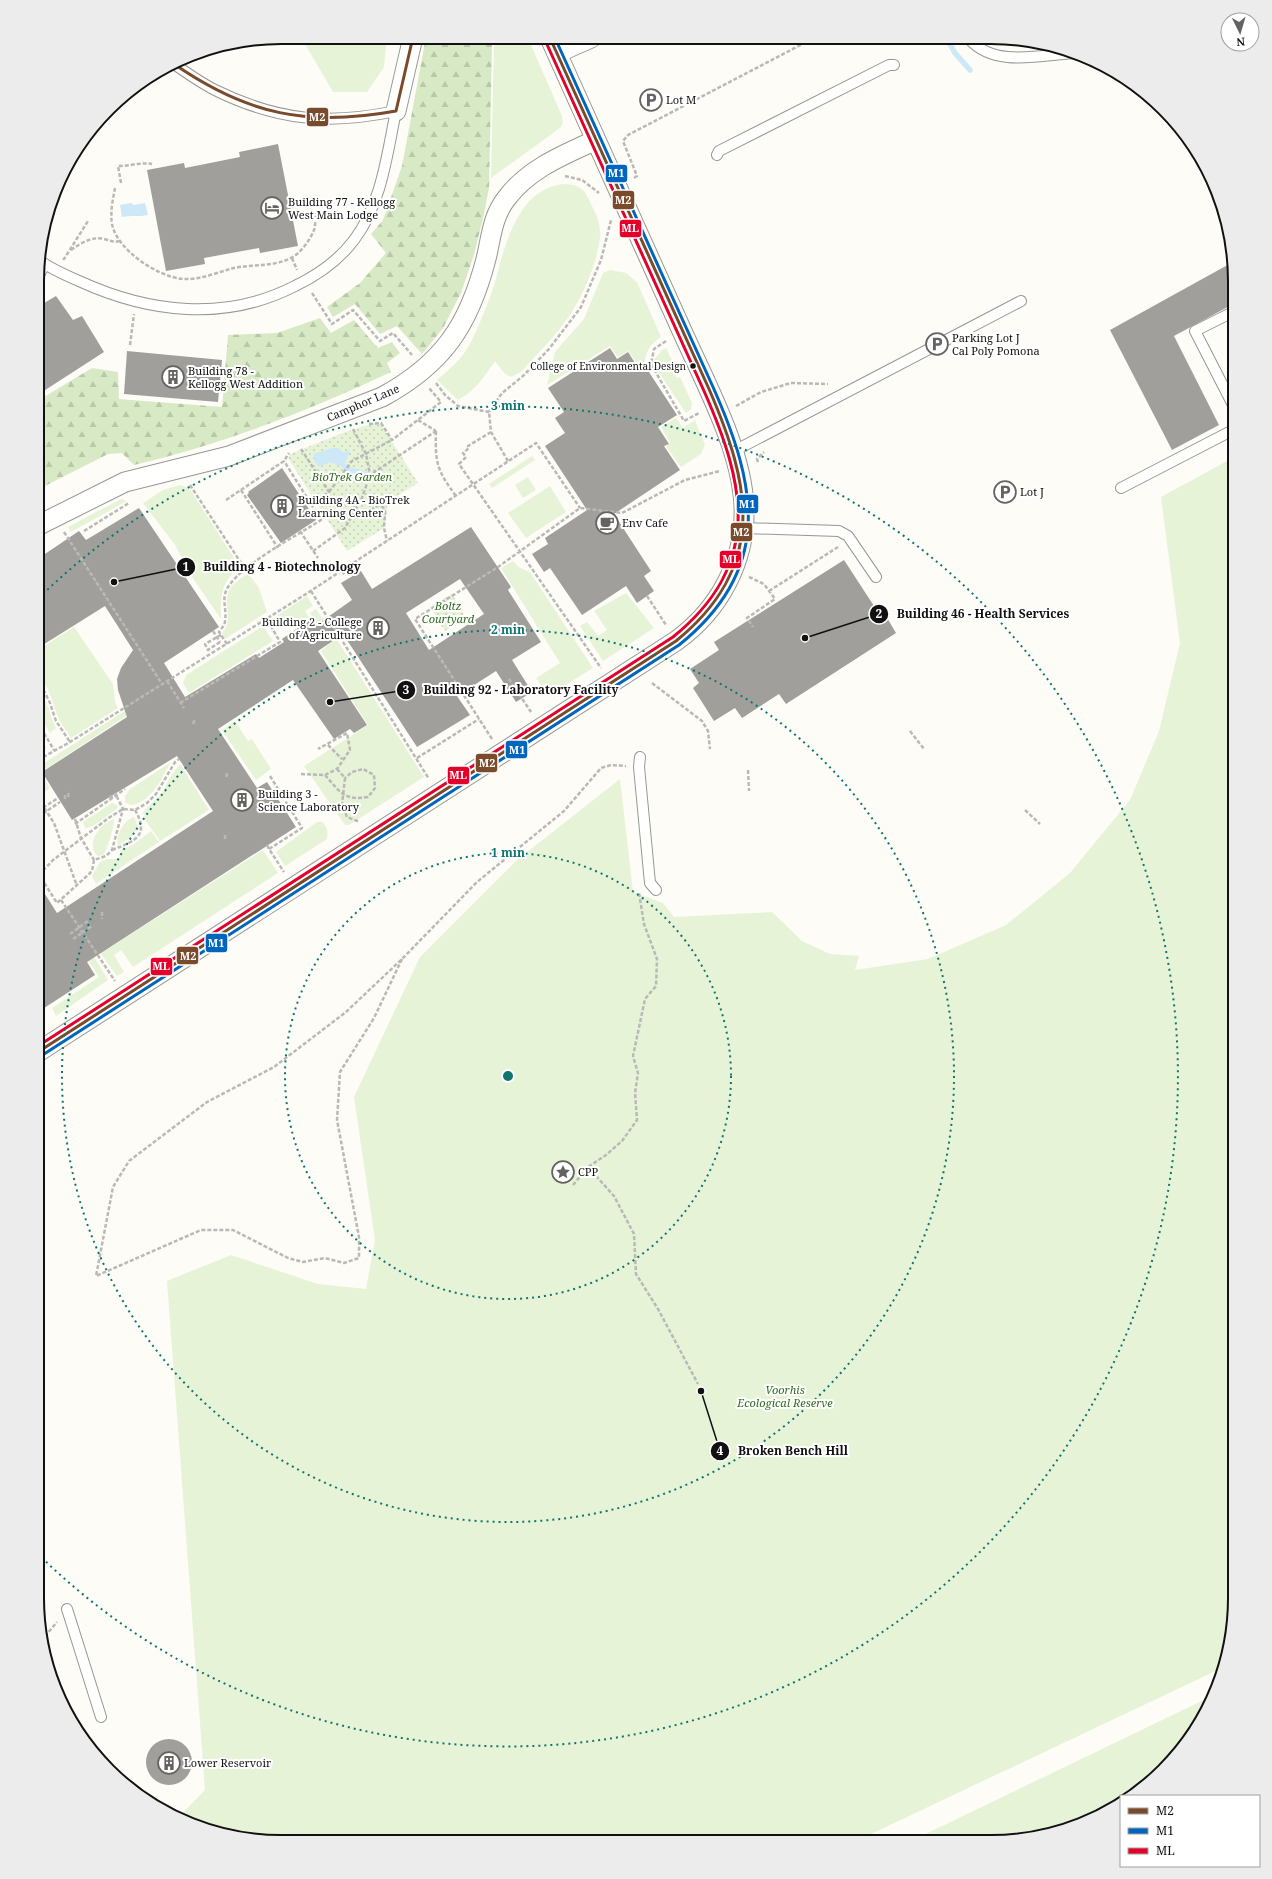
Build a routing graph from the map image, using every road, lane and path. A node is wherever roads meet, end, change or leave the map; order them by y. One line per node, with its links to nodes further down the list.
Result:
1 (410, 44): 8 (street)
2 (801, 44): 12 (path)
3 (974, 44): 5 (lane)
4 (553, 46): 9 (street)
5 (1058, 54)
6 (894, 65): 10 (lane)
7 (179, 67): 8 (lane)
8 (396, 111): 23 (lane)
9 (596, 140): 45 (street); 62 (street, Camphor Lane)
10 (717, 155)
11 (152, 164): 13 (path)
12 (634, 179)
13 (120, 183)
14 (115, 188): 20 (path)
15 (599, 193): 16 (path)
16 (602, 200)
17 (315, 212): 20 (path)
18 (608, 213): 35 (path)
19 (88, 221): 21 (path)
20 (119, 241): 21 (path)
21 (69, 251): 22 (path)
22 (64, 259)
23 (45, 264)
24 (1021, 301): 45 (lane)
25 (321, 306): 30 (path)
26 (134, 314): 29 (path)
27 (1228, 314): 33 (lane)
28 (666, 341): 36 (path)
29 (130, 345)
30 (412, 356)
31 (433, 380): 35 (path)
32 (825, 385): 34 (path)
33 (1228, 395)
34 (734, 407)
35 (489, 412): 40 (path)
36 (699, 413)
37 (418, 420): 39 (path)
38 (353, 429): 46 (path)
39 (436, 431): 51 (path); 57 (path)
40 (491, 432): 48 (path); 53 (path)
41 (1228, 433): 54 (lane)
42 (392, 440): 46 (path)
43 (769, 448): 49 (path)
44 (301, 449): 56 (path)
45 (734, 452): 63 (street)
46 (366, 454): 51 (path); 56 (path)
47 (284, 461): 59 (path)
48 (508, 461): 53 (path); 60 (path)
49 (758, 466)
50 (722, 471): 60 (path)
51 (370, 475): 61 (path)
52 (187, 482): 73 (path)
53 (474, 485): 57 (path); 70 (path)
54 (1121, 488)
55 (241, 490): 69 (path)
56 (328, 492): 59 (path)
57 (456, 496): 68 (path)
58 (134, 500): 64 (path)
59 (311, 504): 69 (path)
60 (580, 508): 70 (path)
61 (354, 513): 68 (path); 71 (path)
62 (44, 522)
63 (744, 528): 66 (lane); 168 (street)
64 (84, 531)
65 (300, 531): 71 (path, bridge)
66 (848, 536): 77 (lane); 79 (path)
67 (68, 539): 91 (path)
68 (387, 541): 74 (path)
69 (278, 548): 73 (path)
70 (520, 549): 87 (path); 97 (path)
71 (313, 551): 72 (path, bridge)
72 (318, 558)
73 (245, 569): 85 (path)
74 (342, 571): 75 (path); 78 (path)
75 (345, 576)
76 (749, 577): 79 (path)
77 (876, 577)
78 (311, 591): 81 (path); 110 (path)
79 (769, 591): 83 (path)
80 (647, 596): 82 (path)
81 (266, 619): 86 (path); 93 (path)
82 (666, 626)
83 (753, 627)
84 (213, 631): 85 (path, bridge)
85 (221, 635): 86 (path)
86 (227, 644): 89 (path)
87 (601, 668)
88 (509, 679): 95 (path)
89 (167, 681): 91 (path); 93 (path)
90 (652, 683): 105 (path)
91 (162, 684): 102 (path)
92 (44, 691): 102 (path)
93 (180, 703): 94 (path)
94 (184, 708)
95 (532, 712)
96 (195, 718): 98 (path)
97 (479, 719): 101 (path); 110 (path)
98 (193, 724)
99 (910, 731): 106 (path)
100 (44, 733): 107 (path)
101 (492, 739)
102 (70, 742): 107 (path)
103 (328, 745): 104 (path); 112 (path); 112 (path)
104 (318, 749)
105 (710, 749)
106 (924, 749)
107 (54, 750): 108 (path)
108 (44, 756)
109 (640, 757): 113 (lane)
110 (417, 758): 122 (path)
111 (179, 759): 138 (path)
112 (342, 759): 114 (path)
113 (639, 767): 157 (lane); 166 (path)
114 (337, 769): 118 (path); 121 (path)
115 (748, 770): 126 (path)
116 (228, 772): 120 (path)
117 (301, 774): 118 (path)
118 (325, 775): 130 (path)
119 (270, 776): 149 (path)
120 (226, 777)
121 (345, 778): 130 (path); 130 (path)
122 (429, 779)
123 (125, 789): 129 (path)
124 (68, 791): 131 (path)
125 (118, 791): 129 (path)
126 (749, 791)
127 (65, 793): 134 (path)
128 (115, 793): 129 (path)
129 (118, 796): 132 (path); 137 (path); 143 (path)
130 (343, 796): 142 (path)
131 (68, 797)
132 (109, 797)
133 (58, 798): 136 (path)
134 (65, 799)
135 (60, 802): 140 (path, bridge)
136 (44, 807): 151 (path)
137 (123, 809): 138 (path); 146 (path); 150 (path)
138 (135, 810): 150 (path)
139 (1025, 810): 144 (path)
140 (44, 813)
141 (74, 819): 143 (path)
142 (360, 822)
143 (75, 824): 146 (path)
144 (1040, 824)
145 (226, 833): 147 (path)
146 (81, 838): 151 (path); 152 (path)
147 (225, 839)
148 (267, 845): 149 (path)
149 (269, 849): 154 (path)
150 (112, 850): 152 (path)
151 (64, 852): 153 (path); 156 (path)
152 (94, 860): 156 (path)
153 (44, 870)
154 (284, 873)
155 (44, 882): 158 (path)
156 (77, 886): 158 (path)
157 (653, 887): 169 (path)
158 (61, 900): 163 (path)
159 (102, 912): 160 (path)
160 (102, 919)
161 (88, 921): 163 (path)
162 (92, 926): 165 (path, bridge)
163 (79, 927): 164 (path); 167 (path)
164 (70, 934)
165 (73, 939)
166 (402, 959): 166 (path)
167 (115, 982)
168 (44, 1048)
169 (588, 1166): 170 (path); 171 (path)
170 (573, 1185)
171 (698, 1384)
172 (67, 1610): 173 (path); 174 (lane)
173 (47, 1634)
174 (101, 1717)

